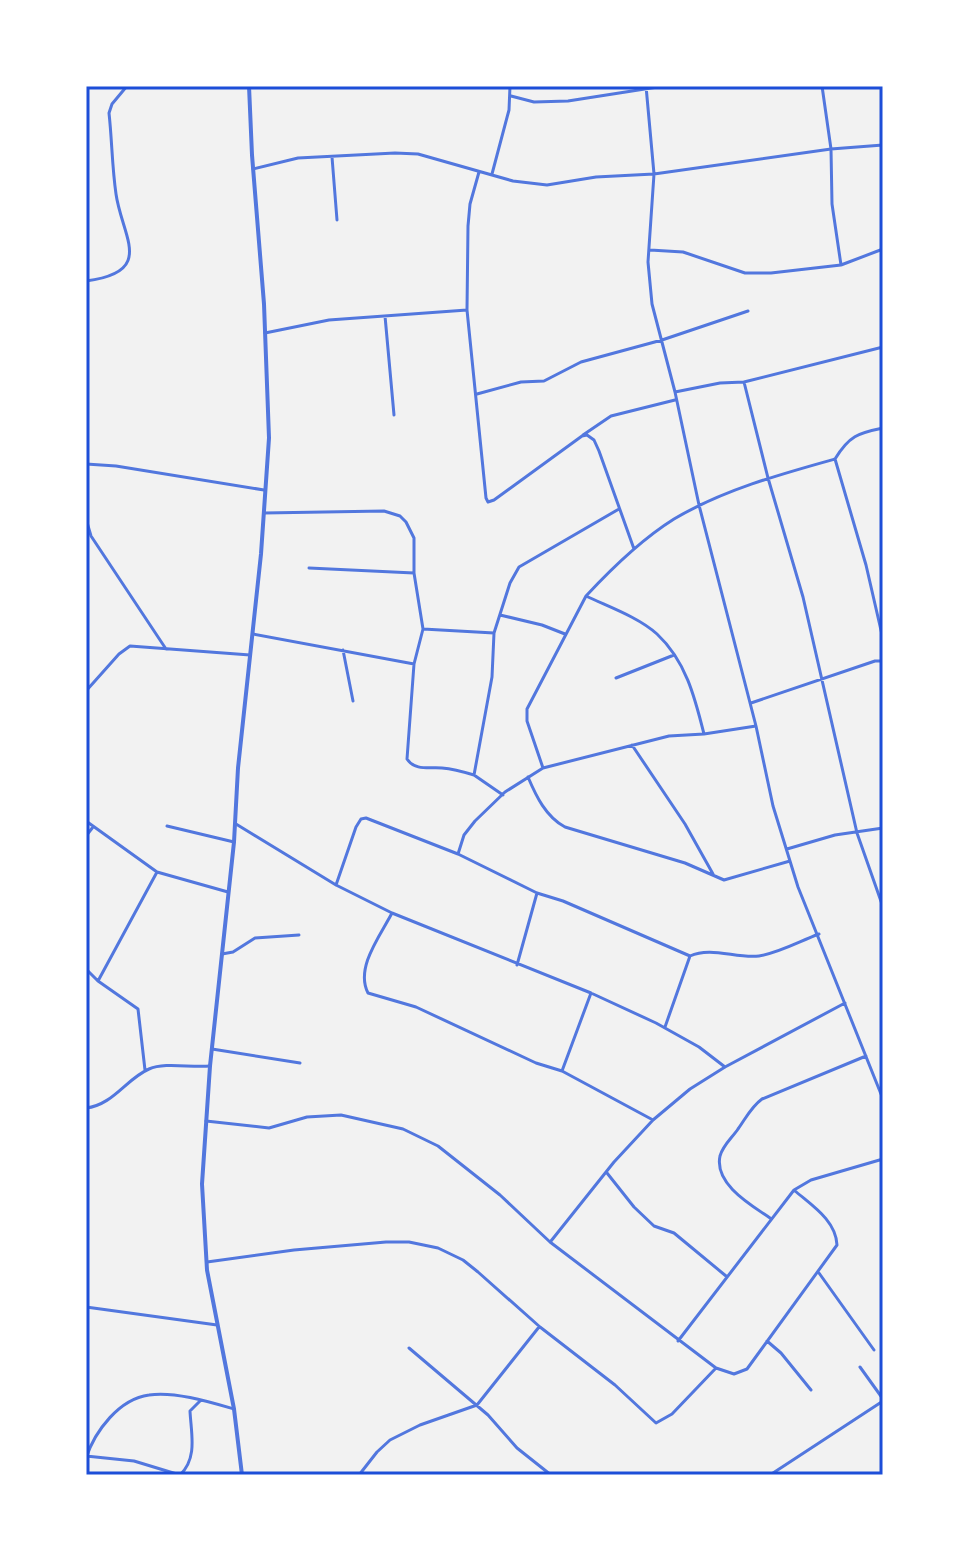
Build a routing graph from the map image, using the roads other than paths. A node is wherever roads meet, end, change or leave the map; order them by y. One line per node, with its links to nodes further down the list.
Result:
1 (127, 86): 19 (street)
2 (249, 86): 11 (street)
3 (510, 86): 7 (street)
4 (664, 86): 6 (street)
5 (822, 86): 9 (street)
6 (646, 88): 7 (street); 14 (street)
7 (511, 96): 13 (street)
8 (883, 145): 9 (street)
9 (831, 149): 14 (street); 18 (street)
10 (332, 157): 11 (street); 12 (street); 15 (street)
11 (253, 169): 23 (street)
12 (479, 172): 13 (street); 20 (street)
13 (492, 174): 14 (street)
14 (654, 174): 17 (street)
15 (337, 220)
16 (883, 249): 18 (street)
17 (649, 250): 18 (street); 24 (street)
18 (841, 265)
19 (86, 281)
20 (467, 310): 22 (street); 28 (street)
21 (748, 311): 24 (street)
22 (385, 316): 23 (street); 30 (street)
23 (264, 333): 36 (street)
24 (662, 340): 27 (street); 28 (street)
25 (883, 347): 26 (street)
26 (744, 382): 27 (street); 35 (street)
27 (675, 392): 29 (street)
28 (477, 394): 32 (street)
29 (675, 400): 32 (street); 37 (street)
30 (394, 415)
31 (883, 428): 33 (street)
32 (582, 436): 38 (street)
33 (835, 459): 35 (street); 50 (street)
34 (86, 464): 36 (street)
35 (768, 478): 37 (street); 58 (street)
36 (264, 490): 39 (street)
37 (699, 505): 41 (street); 61 (street)
38 (619, 509): 41 (street); 45 (street)
39 (264, 513): 43 (street); 48 (street)
40 (86, 519): 51 (street)
41 (634, 549): 44 (street)
42 (309, 568): 43 (street)
43 (414, 573): 46 (street)
44 (586, 596): 49 (street); 54 (street)
45 (500, 615): 47 (street); 49 (street)
46 (423, 629): 47 (street); 56 (street)
47 (494, 633): 66 (street)
48 (253, 634): 52 (street); 53 (street)
49 (565, 634): 65 (street)
50 (883, 639)
51 (166, 649): 53 (street); 59 (street)
52 (343, 650): 56 (street); 60 (street)
53 (250, 655): 70 (street)
54 (674, 655): 57 (street); 63 (street)
55 (883, 661): 58 (street)
56 (414, 664): 66 (street)
57 (616, 678)
58 (821, 681): 61 (street); 74 (street)
59 (87, 687)
60 (353, 701)
61 (751, 703): 62 (street)
62 (756, 726): 63 (street); 77 (street)
63 (704, 734): 64 (street)
64 (632, 745): 65 (street); 81 (street)
65 (543, 768): 67 (street)
66 (474, 775): 68 (street)
67 (528, 777): 68 (street); 81 (street)
68 (503, 795): 78 (street)
69 (86, 821): 72 (street)
70 (235, 823): 76 (street); 82 (street)
71 (167, 826): 76 (street)
72 (93, 827): 75 (street); 80 (street)
73 (883, 828): 74 (street)
74 (857, 833): 77 (street); 85 (street)
75 (86, 836)
76 (234, 842): 83 (street)
77 (787, 849): 79 (street)
78 (458, 854): 82 (street); 84 (street)
79 (790, 861): 81 (street); 87 (street)
80 (157, 872): 83 (street); 93 (street)
81 (714, 876)
82 (336, 885): 86 (street)
83 (228, 892): 89 (street)
84 (537, 893): 90 (street); 91 (street)
85 (883, 907)
86 (392, 913): 91 (street); 103 (street)
87 (819, 934): 90 (street); 95 (street)
88 (299, 935): 89 (street)
89 (222, 954): 97 (street)
90 (690, 956): 96 (street)
91 (517, 965): 94 (street)
92 (86, 969): 93 (street)
93 (98, 981): 102 (street)
94 (591, 993): 96 (street); 103 (street)
95 (845, 1003): 98 (street); 101 (street)
96 (665, 1027): 101 (street)
97 (212, 1049): 99 (street); 100 (street)
98 (866, 1056): 104 (street); 111 (street)
99 (300, 1063)
100 (210, 1066): 102 (street); 107 (street)
101 (725, 1067): 106 (street)
102 (145, 1070): 105 (street)
103 (562, 1071): 106 (street)
104 (883, 1099)
105 (86, 1108)
106 (653, 1120): 109 (street)
107 (205, 1121): 112 (street); 113 (street)
108 (883, 1159): 110 (street)
109 (606, 1172): 112 (street); 115 (street)
110 (794, 1190): 111 (street); 114 (street)
111 (770, 1219): 115 (street)
112 (550, 1242): 119 (street)
113 (206, 1262): 117 (street); 118 (street)
114 (819, 1273): 120 (street); 122 (street)
115 (726, 1276): 119 (street)
116 (86, 1307): 117 (street)
117 (218, 1325): 129 (street)
118 (540, 1327): 124 (street); 128 (street)
119 (678, 1341): 124 (street)
120 (767, 1341): 124 (street); 125 (street)
121 (409, 1348): 128 (street)
122 (874, 1350)
123 (860, 1367): 127 (street)
124 (716, 1368)
125 (811, 1390)
126 (201, 1400): 129 (street); 130 (street); 130 (street)
127 (883, 1400): 134 (street)
128 (477, 1405): 132 (street); 133 (street)
129 (234, 1409): 131 (street)
130 (86, 1456)
131 (242, 1475)
132 (359, 1475)
133 (551, 1475)
134 (770, 1475)

